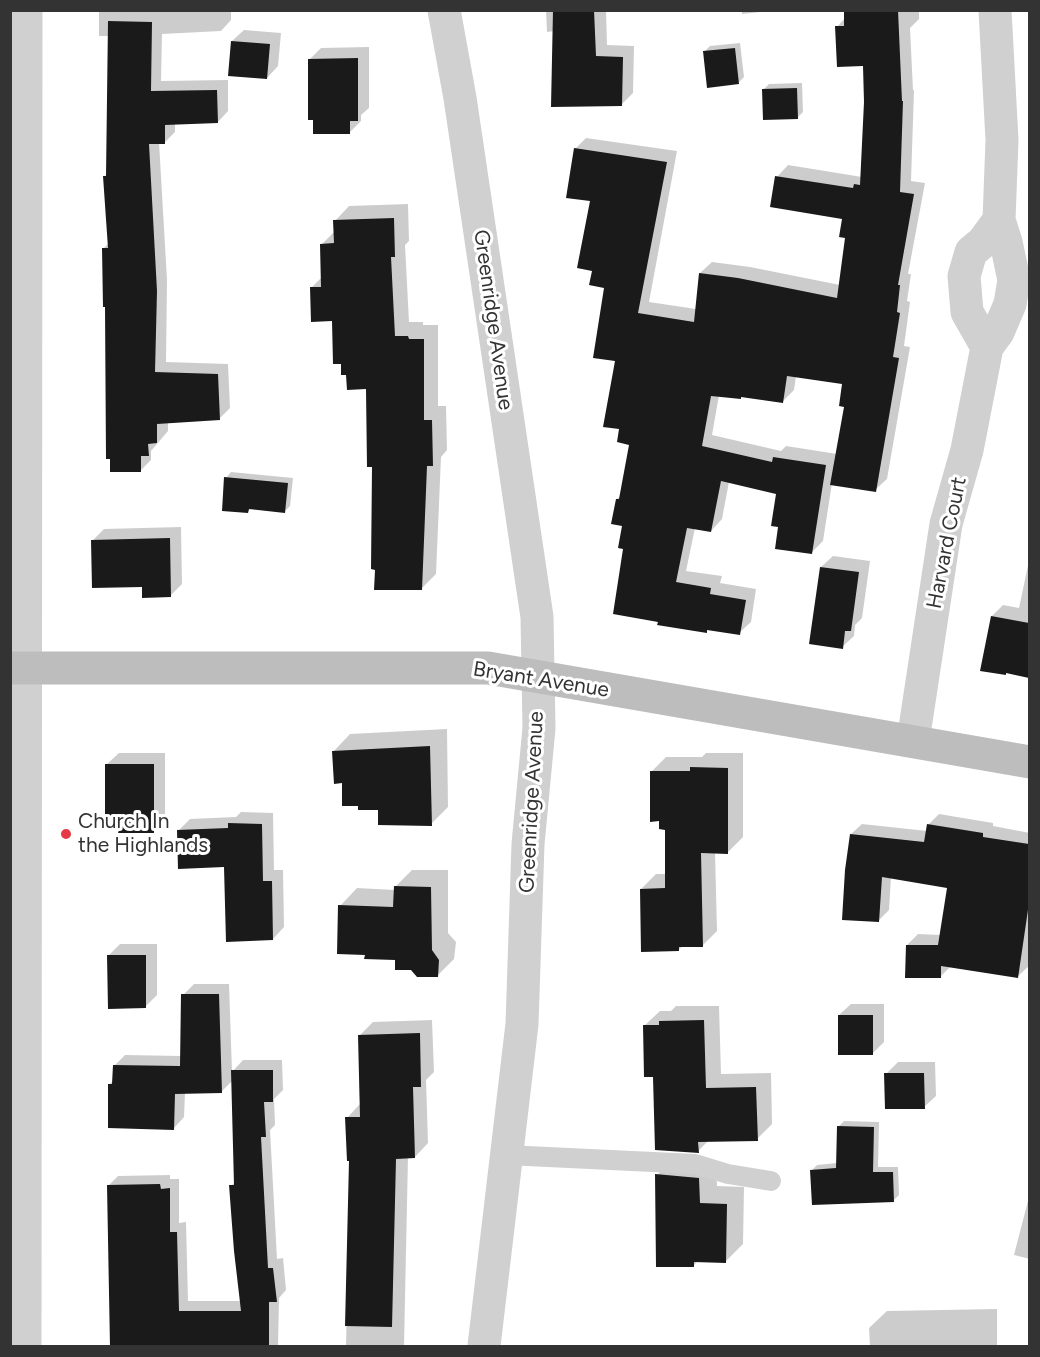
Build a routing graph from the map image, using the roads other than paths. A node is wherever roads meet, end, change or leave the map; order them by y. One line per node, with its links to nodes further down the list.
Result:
1 (26, 10): 6 (street)
2 (444, 10): 7 (street, Greenridge Avenue)
3 (995, 10): 4 (street, Harvard Court)
4 (999, 220): 5 (street, Harvard Court); 5 (street)
5 (987, 347): 8 (street, Harvard Court)
6 (18, 668): 7 (street, Bryant Avenue); 12 (street)
7 (538, 677): 8 (street, Bryant Avenue); 10 (street, Greenridge Avenue)
8 (913, 741): 9 (street, Bryant Avenue)
9 (1029, 762)
10 (506, 1155): 11 (lane); 13 (street, Greenridge Avenue)
11 (771, 1181)
12 (25, 1347)
13 (484, 1347)

